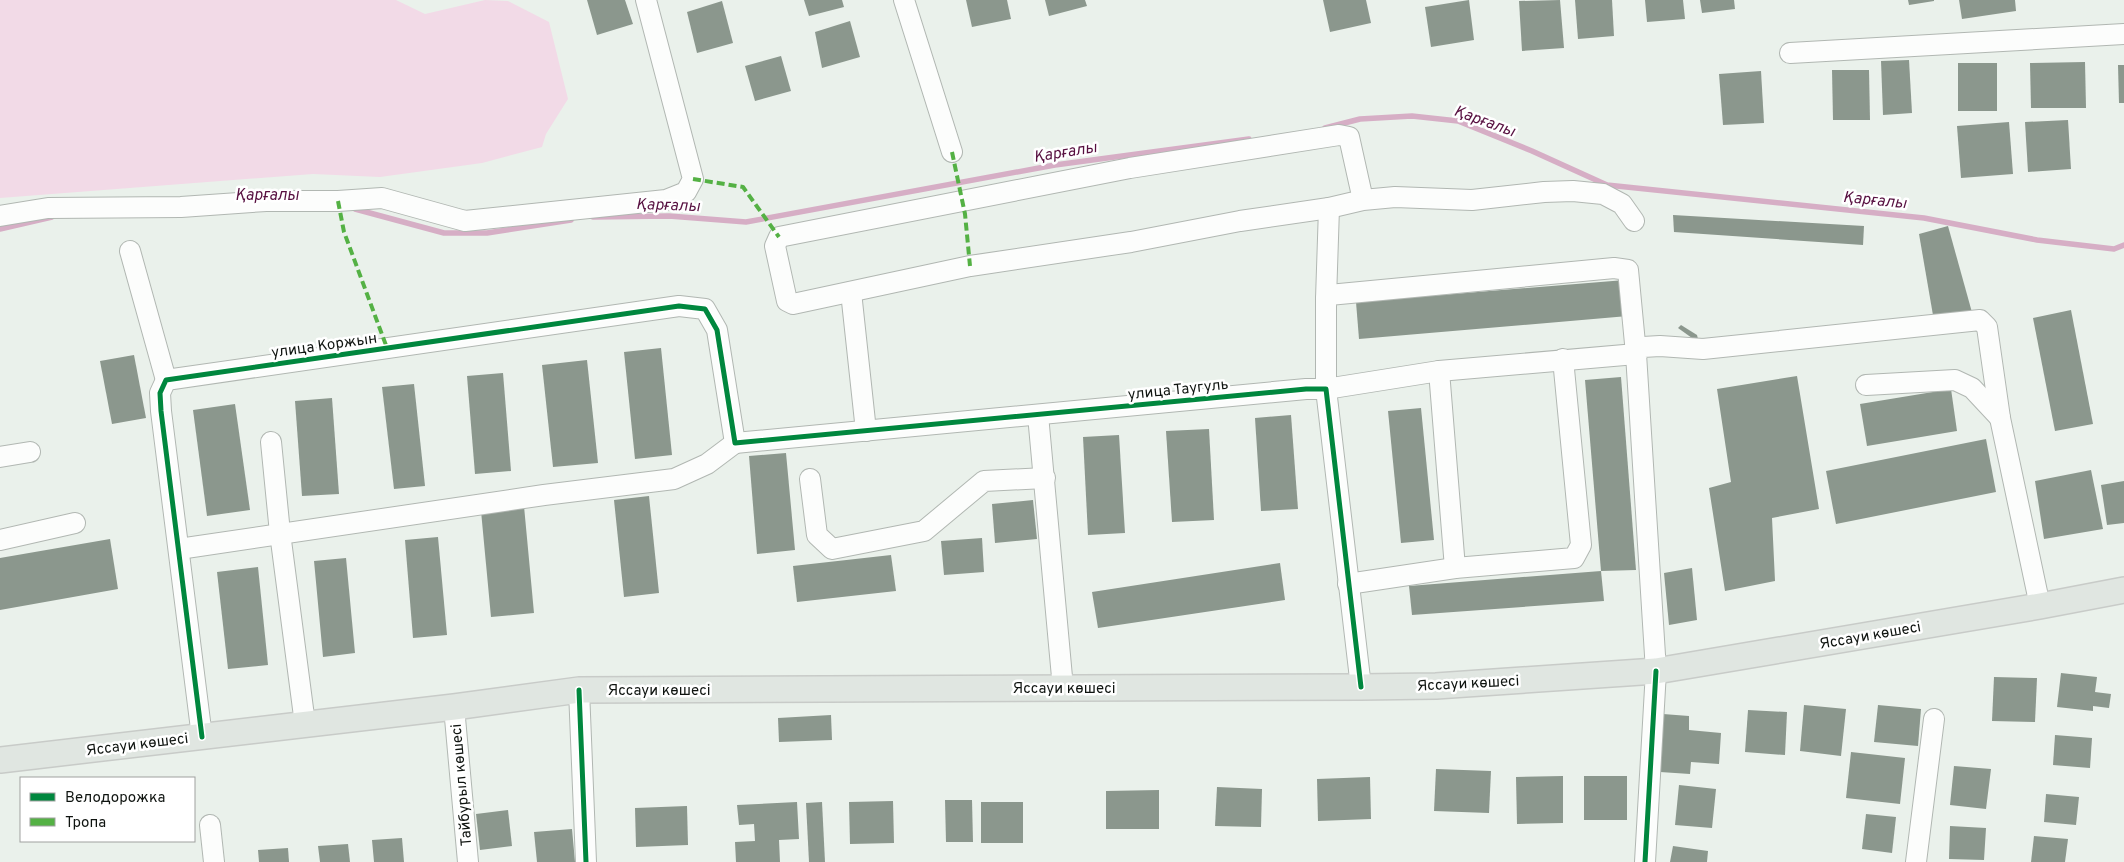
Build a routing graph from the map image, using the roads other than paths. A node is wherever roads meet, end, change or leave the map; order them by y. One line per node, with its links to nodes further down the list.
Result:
1 (646, 0): 8 (street)
2 (904, 0): 5 (street)
3 (2124, 34): 4 (street)
4 (1790, 53)
5 (952, 152)
6 (1363, 200): 7 (street); 9 (street); 11 (street)
7 (1329, 208): 11 (street); 12 (street)
8 (0, 216)
9 (1634, 221)
10 (130, 251): 16 (street)
11 (852, 292): 21 (street)
12 (1326, 299): 13 (street); 18 (street)
13 (1636, 354): 14 (street, улица Таугуль); 20 (street, улица Таугуль); 36 (street)
14 (1563, 359): 15 (street, улица Таугуль); 32 (street)
15 (1439, 371): 18 (street, улица Таугуль); 32 (street)
16 (166, 380): 23 (street, улица Коржын); 31 (street)
17 (1866, 385): 20 (street)
18 (1326, 389): 19 (street, улица Таугуль); 33 (street)
19 (1038, 415): 21 (street, улица Таугуль); 26 (street)
20 (2000, 418): 35 (street)
21 (866, 431): 23 (street, улица Таугуль)
22 (271, 442): 29 (street)
23 (734, 443): 29 (street)
24 (30, 452): 25 (street)
25 (0, 457)
26 (1045, 478): 27 (street); 38 (street)
27 (810, 479)
28 (75, 523): 30 (street)
29 (280, 533): 31 (street); 42 (street)
30 (0, 540)
31 (179, 549): 43 (street)
32 (1455, 568): 33 (street)
33 (1348, 584): 37 (street)
34 (2123, 591): 35 (main road, Яссауи көшесі)
35 (2040, 606): 36 (main road, Яссауи көшесі)
36 (1656, 671): 37 (main road, Яссауи көшесі); 49 (street)
37 (1361, 687): 38 (main road, Яссауи көшесі)
38 (1063, 688): 39 (main road, Яссауи көшесі)
39 (579, 690): 40 (main road, Яссауи көшесі); 48 (street)
40 (454, 707): 42 (main road, Яссауи көшесі); 47 (street, Тайбурыл көшесі)
41 (1934, 719): 50 (street)
42 (305, 724): 43 (main road, Яссауи көшесі)
43 (202, 736): 44 (main road, Яссауи көшесі)
44 (0, 760)
45 (210, 825): 46 (street)
46 (214, 862)
47 (468, 862)
48 (586, 862)
49 (1645, 862)
50 (1916, 862)

